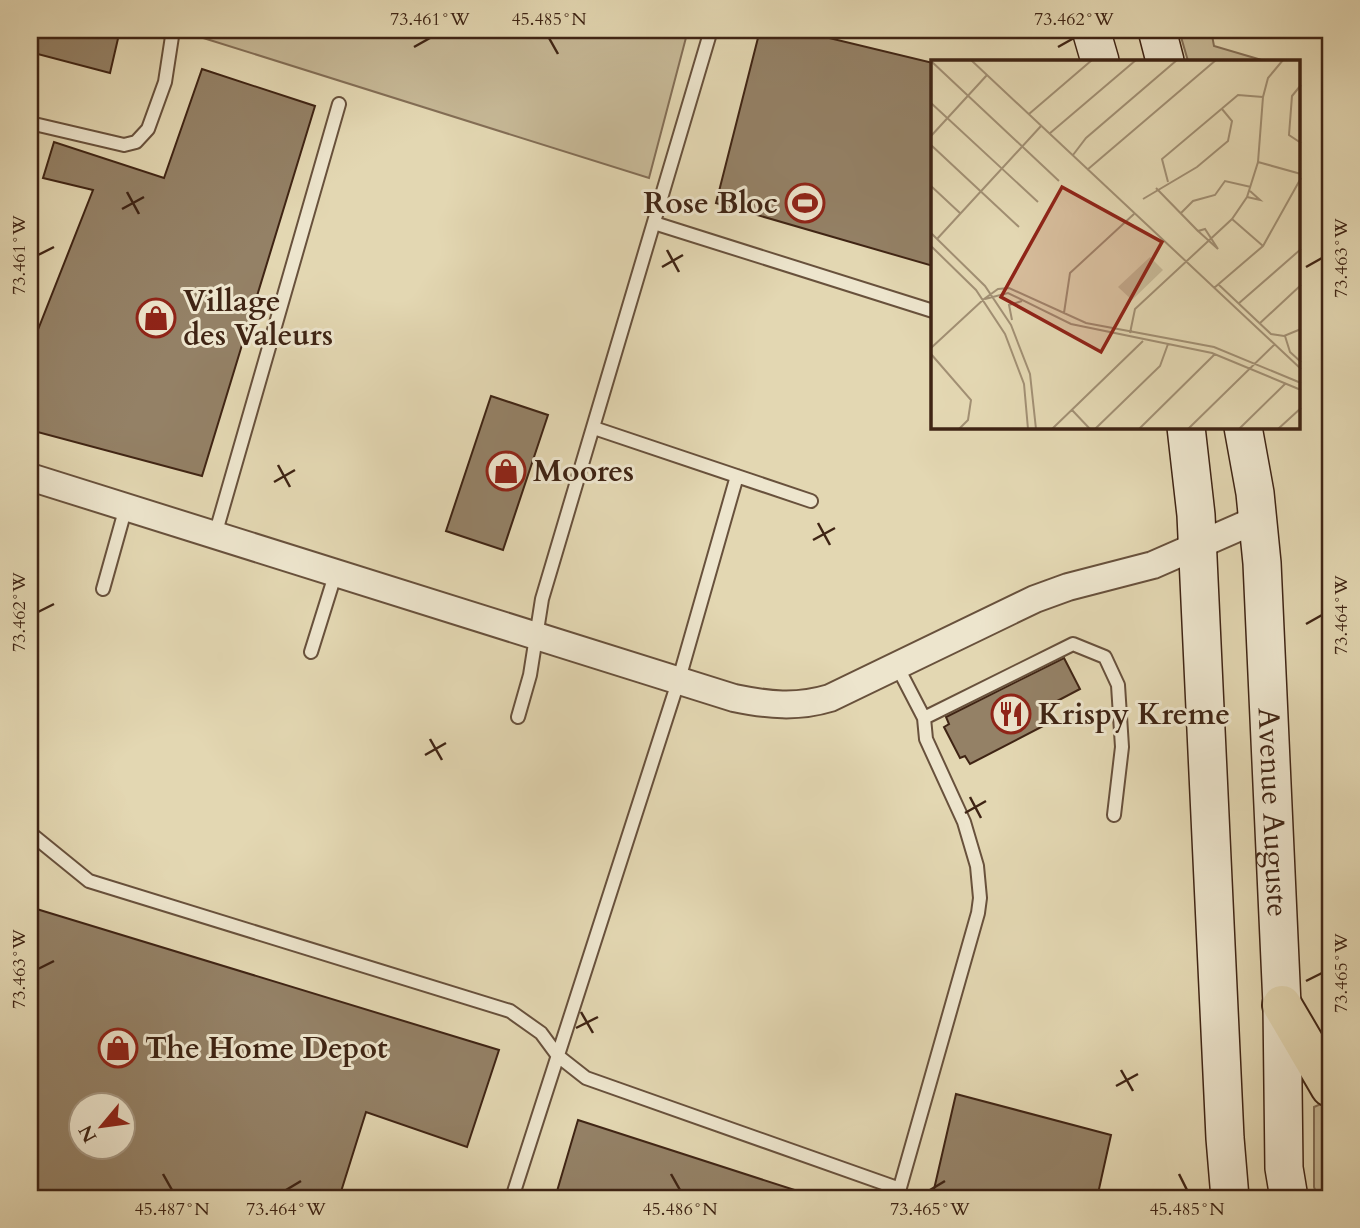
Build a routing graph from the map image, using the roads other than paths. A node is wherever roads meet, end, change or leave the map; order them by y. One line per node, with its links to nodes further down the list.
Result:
1 (173, 30): 8 (lane)
2 (711, 30): 9 (lane)
3 (1091, 30): 5 (main road)
4 (1157, 30): 6 (main road)
5 (1100, 60)
6 (1165, 60)
7 (339, 104): 19 (lane)
8 (30, 123)
9 (654, 223): 10 (lane); 11 (lane)
10 (931, 310)
11 (594, 428): 14 (lane); 23 (lane)
12 (1186, 429): 20 (main road)
13 (1244, 429): 18 (main road, Avenue Auguste)
14 (737, 476): 16 (lane); 26 (lane)
15 (30, 477): 17 (street)
16 (811, 501)
17 (126, 507): 19 (street); 22 (lane)
18 (1258, 519): 20 (street); 31 (main road, Avenue Auguste)
19 (215, 535): 21 (street)
20 (1197, 547): 25 (street); 36 (main road)
21 (335, 572): 23 (street); 24 (lane)
22 (103, 589)
23 (536, 635): 26 (street); 27 (lane)
24 (311, 652)
25 (897, 666): 26 (street); 28 (lane)
26 (679, 679): 32 (lane)
27 (518, 717)
28 (924, 718): 29 (lane); 34 (lane)
29 (1114, 815)
30 (30, 833): 32 (lane)
31 (1283, 1005): 33 (main road); 37 (main road, Avenue Auguste)
32 (558, 1056): 34 (lane); 35 (lane)
33 (1330, 1087)
34 (898, 1194)
35 (512, 1198)
36 (1230, 1198)
37 (1289, 1198)

